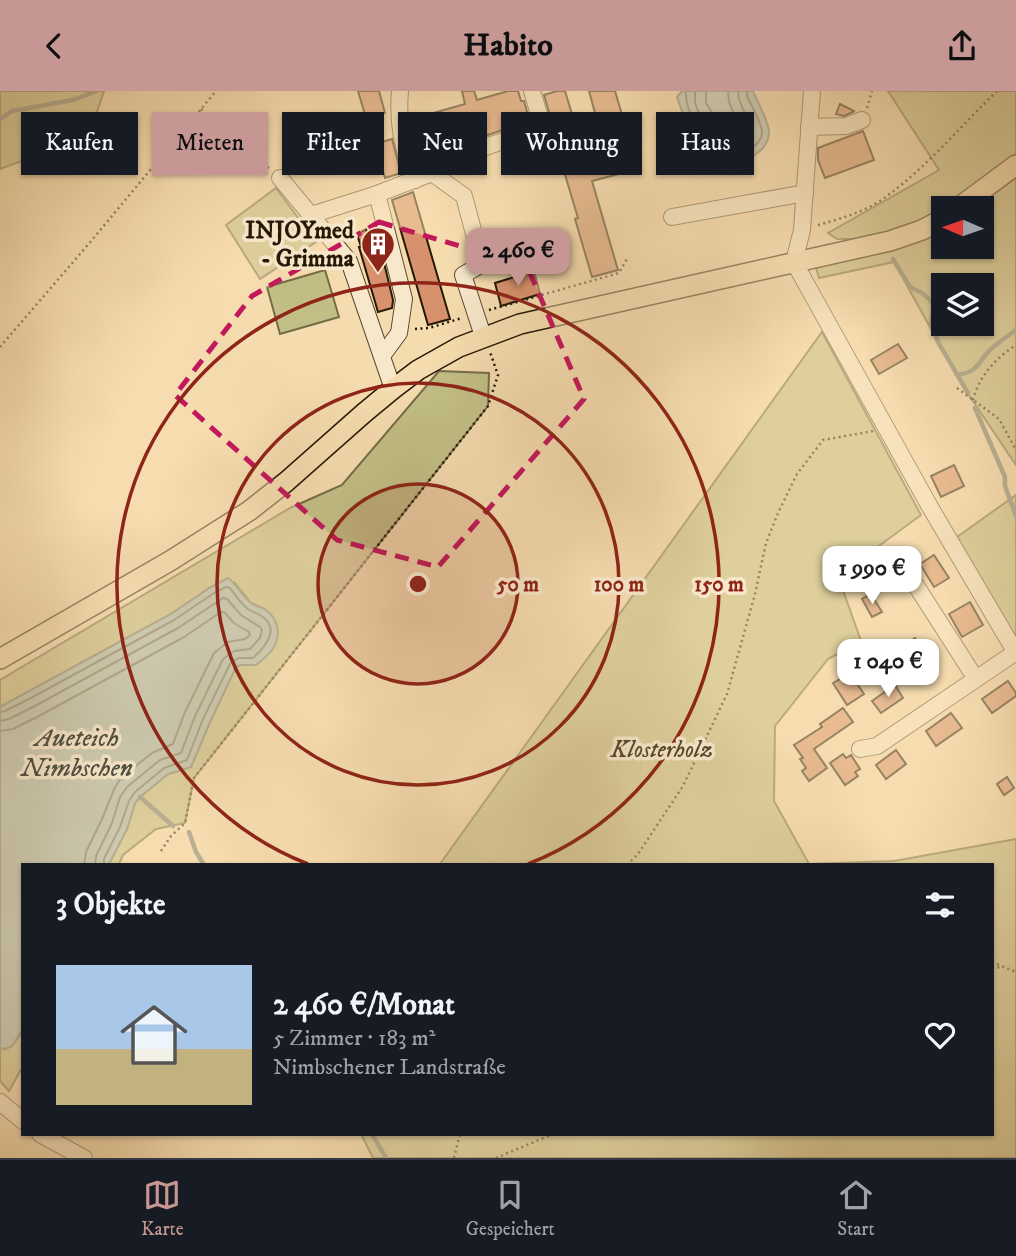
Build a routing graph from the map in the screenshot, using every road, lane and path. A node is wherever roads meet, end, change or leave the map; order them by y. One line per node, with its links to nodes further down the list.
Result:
1 (216, 91): 6 (path)
2 (400, 91): 14 (street)
3 (532, 91): 9 (street)
4 (812, 91): 8 (street)
5 (997, 91): 21 (path)
6 (200, 108): 13 (path); 28 (path)
7 (862, 120): 8 (street)
8 (809, 127): 15 (street)
9 (487, 146)
10 (1016, 165): 17 (main road)
11 (427, 175): 14 (street)
12 (435, 175): 24 (street)
13 (280, 178): 18 (street)
14 (415, 180): 16 (street)
15 (805, 193): 19 (street); 21 (street)
16 (377, 194): 18 (street); 25 (street)
17 (974, 196)
18 (311, 215): 29 (street)
19 (672, 217)
20 (931, 225): 23 (main road)
21 (802, 230): 23 (street)
22 (628, 257): 24 (path)
23 (794, 262): 26 (main road); 33 (street)
24 (475, 314): 25 (path); 26 (street)
25 (399, 333): 29 (street)
26 (483, 336): 31 (main road); 40 (path)
27 (1016, 345): 32 (path)
28 (0, 347)
29 (382, 356): 31 (street)
30 (957, 388): 32 (path)
31 (393, 389): 37 (main road)
32 (973, 400): 34 (path)
33 (886, 429): 36 (street); 41 (path)
34 (1016, 450)
35 (915, 585): 38 (street)
36 (1016, 653): 38 (street)
37 (0, 659)
38 (976, 679): 39 (street)
39 (860, 749)
40 (161, 851)
41 (629, 863)
42 (994, 963): 43 (path)
43 (1005, 967): 44 (path); 45 (path)
44 (994, 968)
45 (1016, 972)
46 (0, 1102): 47 (street)
47 (21, 1119)
48 (44, 1136): 51 (street)
49 (460, 1136): 52 (path)
50 (548, 1136): 53 (path)
51 (84, 1158)
52 (454, 1158)
53 (496, 1158)

